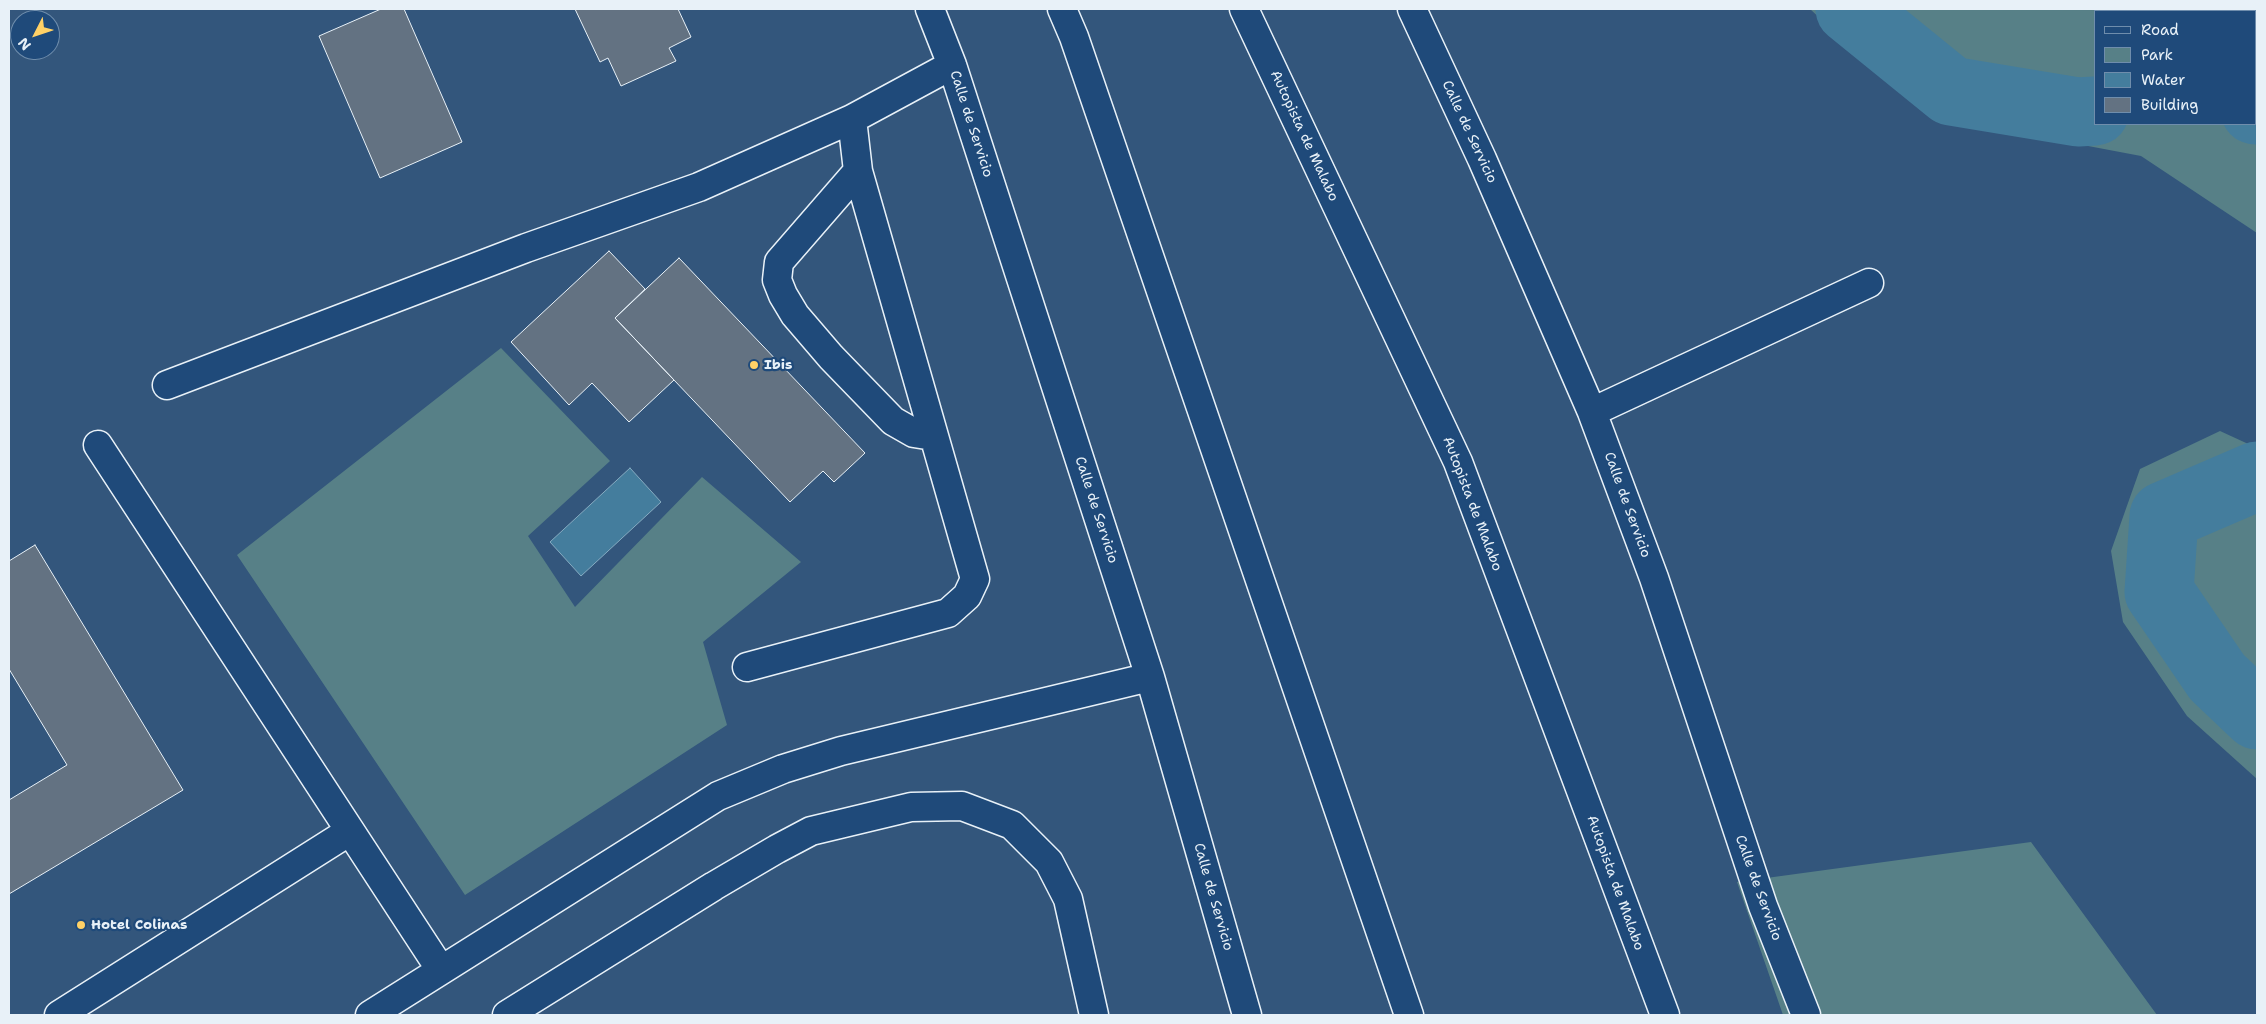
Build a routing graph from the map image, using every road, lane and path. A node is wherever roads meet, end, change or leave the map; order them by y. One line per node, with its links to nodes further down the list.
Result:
1 (930, 9): 5 (main road, Calle de Servicio)
2 (1062, 9): 22 (main road)
3 (1244, 9): 23 (main road, Autopista de Malabo)
4 (1412, 9): 10 (main road, Calle de Servicio)
5 (952, 65): 6 (main road); 14 (main road, Calle de Servicio)
6 (852, 119): 7 (main road); 9 (main road)
7 (858, 171): 11 (main road); 11 (main road)
8 (1869, 283): 10 (main road)
9 (167, 385)
10 (1592, 412): 24 (main road, Calle de Servicio)
11 (933, 436): 13 (main road)
12 (98, 444): 15 (main road)
13 (747, 667)
14 (1150, 677): 16 (main road); 21 (main road, Calle de Servicio)
15 (350, 831): 16 (main road); 17 (main road)
16 (441, 970): 18 (main road)
17 (59, 1015)
18 (370, 1015)
19 (507, 1015): 20 (main road)
20 (1094, 1015)
21 (1247, 1015)
22 (1409, 1015)
23 (1665, 1015)
24 (1806, 1015)

